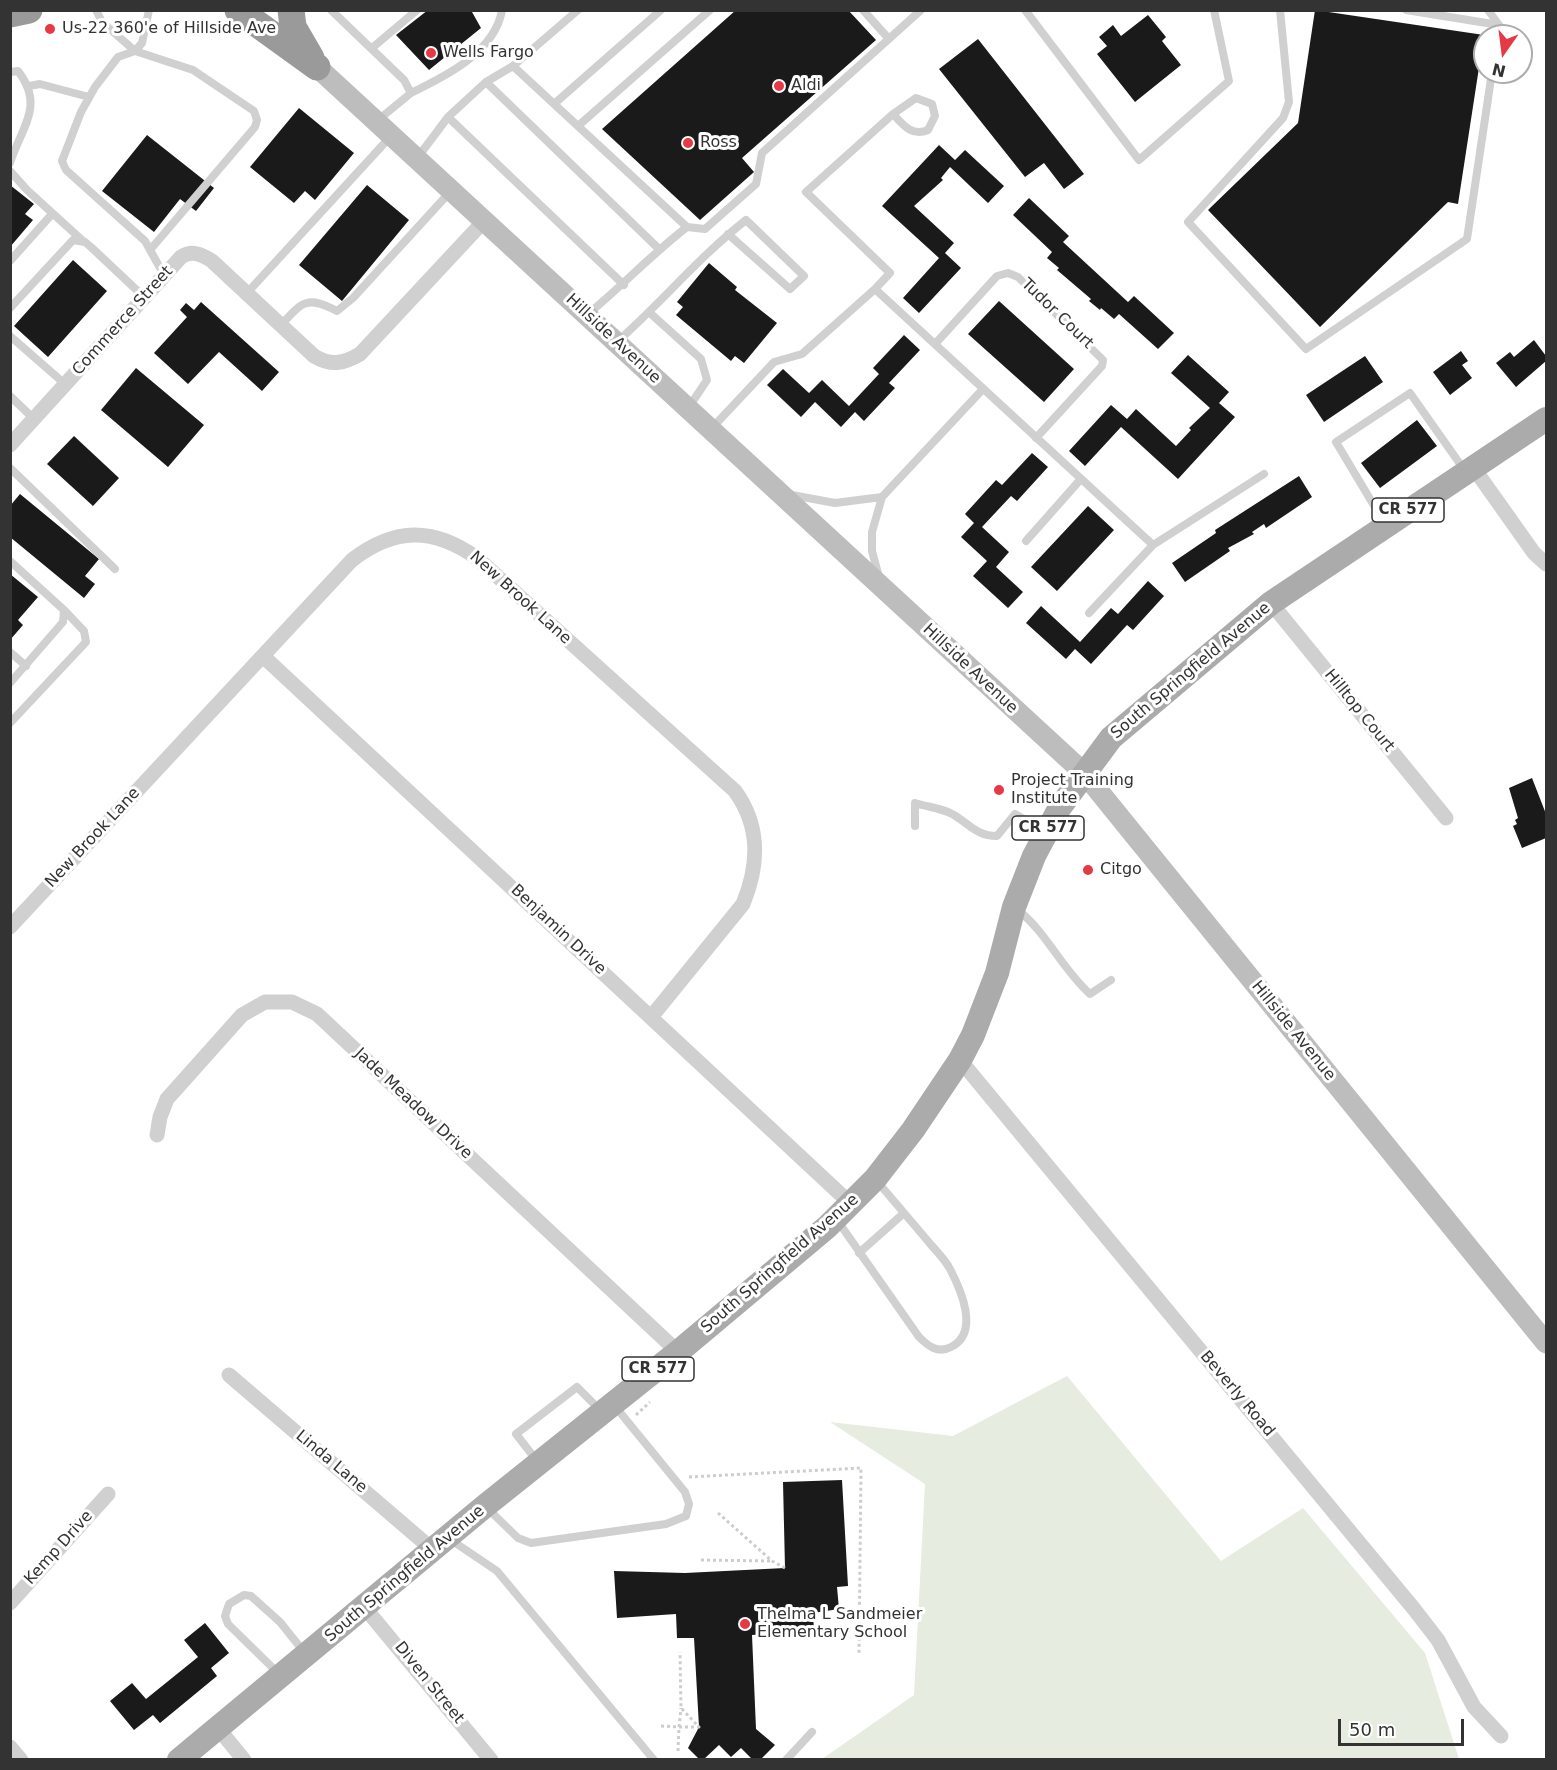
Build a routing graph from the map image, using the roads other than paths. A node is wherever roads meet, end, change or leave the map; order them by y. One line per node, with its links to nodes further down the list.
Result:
1 (29, 10): 19 (highway)
2 (96, 10): 24 (lane)
3 (149, 10): 24 (lane)
4 (238, 10): 26 (highway)
5 (291, 10): 26 (highway)
6 (331, 10): 23 (lane)
7 (417, 10): 23 (lane)
8 (502, 10): 31 (lane)
9 (578, 10): 25 (lane)
10 (661, 10): 33 (lane)
11 (710, 10): 36 (lane)
12 (862, 10): 22 (lane)
13 (921, 10): 22 (lane)
14 (1025, 10): 15 (lane)
15 (1214, 10)
16 (1280, 10): 29 (lane)
17 (1406, 10): 20 (lane)
18 (1488, 10): 21 (lane)
19 (10, 14)
20 (1487, 24)
21 (1498, 24)
22 (889, 39): 44 (lane)
23 (372, 48): 31 (lane)
24 (135, 51): 32 (lane); 48 (lane)
25 (513, 66): 28 (lane); 33 (lane)
26 (317, 67): 37 (street, Hillside Avenue)
27 (10, 72): 30 (lane)
28 (486, 82): 35 (lane); 47 (lane)
29 (1490, 84)
30 (29, 86): 32 (lane); 39 (lane)
31 (411, 93): 37 (lane)
32 (89, 97): 48 (lane)
33 (554, 104): 36 (lane)
34 (893, 114): 34 (lane); 52 (lane)
35 (448, 117): 38 (lane); 51 (lane)
36 (578, 126): 44 (lane)
37 (384, 128): 38 (street, Hillside Avenue); 53 (lane)
38 (417, 158): 41 (street, Hillside Avenue)
39 (10, 163)
40 (10, 171): 42 (lane)
41 (452, 190): 43 (street, Hillside Avenue); 58 (lane)
42 (52, 214): 46 (lane); 49 (lane)
43 (484, 221): 57 (street, Hillside Avenue); 58 (street, Commerce Street)
44 (687, 227): 47 (lane)
45 (728, 234): 45 (lane); 56 (lane)
46 (84, 242): 54 (lane); 55 (lane)
47 (659, 249): 51 (lane)
48 (150, 250): 50 (lane)
49 (10, 261)
50 (164, 275): 53 (street, Commerce Street); 54 (street, Commerce Street)
51 (624, 285): 57 (lane)
52 (875, 289): 61 (lane); 68 (lane)
53 (247, 293): 58 (street, Commerce Street)
54 (144, 297): 62 (street, Commerce Street)
55 (10, 308)
56 (650, 312): 60 (lane); 65 (lane)
57 (587, 315): 60 (street, Hillside Avenue)
58 (281, 325)
59 (10, 336): 62 (lane)
60 (616, 342): 65 (street, Hillside Avenue)
61 (935, 344): 63 (lane); 69 (lane, Tudor Court)
62 (66, 384): 66 (street, Commerce Street)
63 (983, 389): 69 (lane); 76 (lane)
64 (10, 396): 66 (lane)
65 (688, 408): 68 (street, Hillside Avenue)
66 (34, 419): 70 (street, Commerce Street)
67 (1546, 419): 72 (main road, South Springfield Avenue / CR 577)
68 (711, 429): 75 (street, Hillside Avenue)
69 (1036, 438): 74 (lane)
70 (10, 445)
71 (10, 468): 82 (lane)
72 (1469, 470): 77 (main road, South Springfield Avenue / CR 577); 77 (lane); 81 (street)
73 (1264, 474): 79 (lane)
74 (1080, 480): 78 (lane); 79 (lane)
75 (778, 492): 76 (lane); 83 (street, Hillside Avenue)
76 (882, 497): 83 (lane)
77 (1386, 525): 84 (main road, South Springfield Avenue / CR 577)
78 (1026, 541)
79 (1153, 545): 86 (lane)
80 (10, 561): 85 (lane)
81 (1546, 564)
82 (115, 569)
83 (884, 590): 92 (street, Hillside Avenue)
84 (1271, 603): 92 (main road, South Springfield Avenue / CR 577); 93 (street, Hilltop Court)
85 (64, 610): 89 (lane); 91 (lane)
86 (1089, 613)
87 (10, 652): 89 (lane)
88 (264, 657): 97 (street, New Brook Lane); 99 (street, Benjamin Drive); 99 (street, New Brook Lane)
89 (26, 666): 90 (lane)
90 (10, 683)
91 (10, 723)
92 (1084, 773): 95 (main road, South Springfield Avenue / CR 577); 106 (street, Hillside Avenue)
93 (1446, 818)
94 (915, 826): 95 (lane)
95 (1046, 832): 96 (main road, South Springfield Avenue / CR 577)
96 (1014, 907): 98 (lane); 100 (main road, South Springfield Avenue / CR 577)
97 (10, 927)
98 (1111, 980)
99 (652, 1016): 103 (street, Benjamin Drive)
100 (960, 1060): 102 (main road, South Springfield Avenue / CR 577); 120 (street, Beverly Road)
101 (157, 1135): 107 (street, Jade Meadow Drive)
102 (875, 1179): 103 (main road, South Springfield Avenue / CR 577); 104 (lane)
103 (844, 1211): 105 (lane); 107 (main road, South Springfield Avenue / CR 577)
104 (904, 1213): 105 (lane); 105 (lane)
105 (859, 1253)
106 (1546, 1343)
107 (678, 1352): 109 (main road, South Springfield Avenue / CR 577)
108 (229, 1375): 113 (street, Linda Lane)
109 (608, 1409): 110 (main road, South Springfield Avenue / CR 577); 110 (lane); 112 (lane)
110 (540, 1463): 112 (main road, South Springfield Avenue / CR 577)
111 (108, 1494): 114 (street, Kemp Drive)
112 (485, 1506): 113 (main road, South Springfield Avenue / CR 577)
113 (441, 1543): 115 (main road, South Springfield Avenue / CR 577); 126 (lane)
114 (10, 1603)
115 (365, 1608): 116 (main road, South Springfield Avenue / CR 577); 125 (street, Diven Street)
116 (307, 1655): 117 (main road, South Springfield Avenue / CR 577); 117 (lane)
117 (281, 1676): 118 (main road, South Springfield Avenue / CR 577)
118 (219, 1728): 123 (main road, South Springfield Avenue / CR 577); 124 (street)
119 (812, 1732): 127 (lane)
120 (1501, 1736)
121 (10, 1747): 122 (street)
122 (21, 1760)
123 (179, 1760)
124 (244, 1760)
125 (491, 1760)
126 (654, 1760)
127 (786, 1760)

